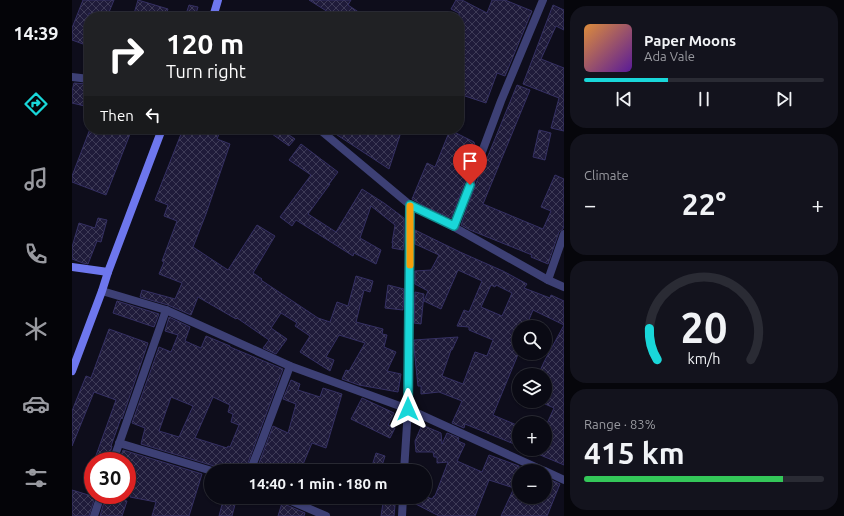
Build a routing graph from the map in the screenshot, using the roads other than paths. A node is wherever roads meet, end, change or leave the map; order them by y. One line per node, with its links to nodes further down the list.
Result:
1 (218, 0): 3 (main road)
2 (543, 0): 9 (street)
3 (214, 12)
4 (72, 77): 5 (street)
5 (84, 78)
6 (160, 134): 12 (main road)
7 (325, 134): 8 (street)
8 (410, 205): 9 (street); 19 (street)
9 (454, 226): 13 (street)
10 (564, 234): 13 (street)
11 (72, 267): 12 (main road)
12 (108, 272): 15 (main road)
13 (548, 280): 14 (street)
14 (564, 287)
15 (102, 291): 16 (street); 18 (main road)
16 (166, 310): 17 (street); 20 (street)
17 (290, 366): 19 (street); 22 (street)
18 (72, 371)
19 (408, 409): 23 (street); 24 (street)
20 (119, 443): 21 (street); 25 (street)
21 (116, 452)
22 (253, 464)
23 (404, 464)
24 (530, 464)
25 (204, 469)
26 (552, 474): 27 (street)
27 (564, 480)
28 (98, 504): 31 (street)
29 (298, 504): 32 (street)
30 (403, 504): 33 (street)
31 (94, 516)
32 (326, 516)
33 (402, 516)

